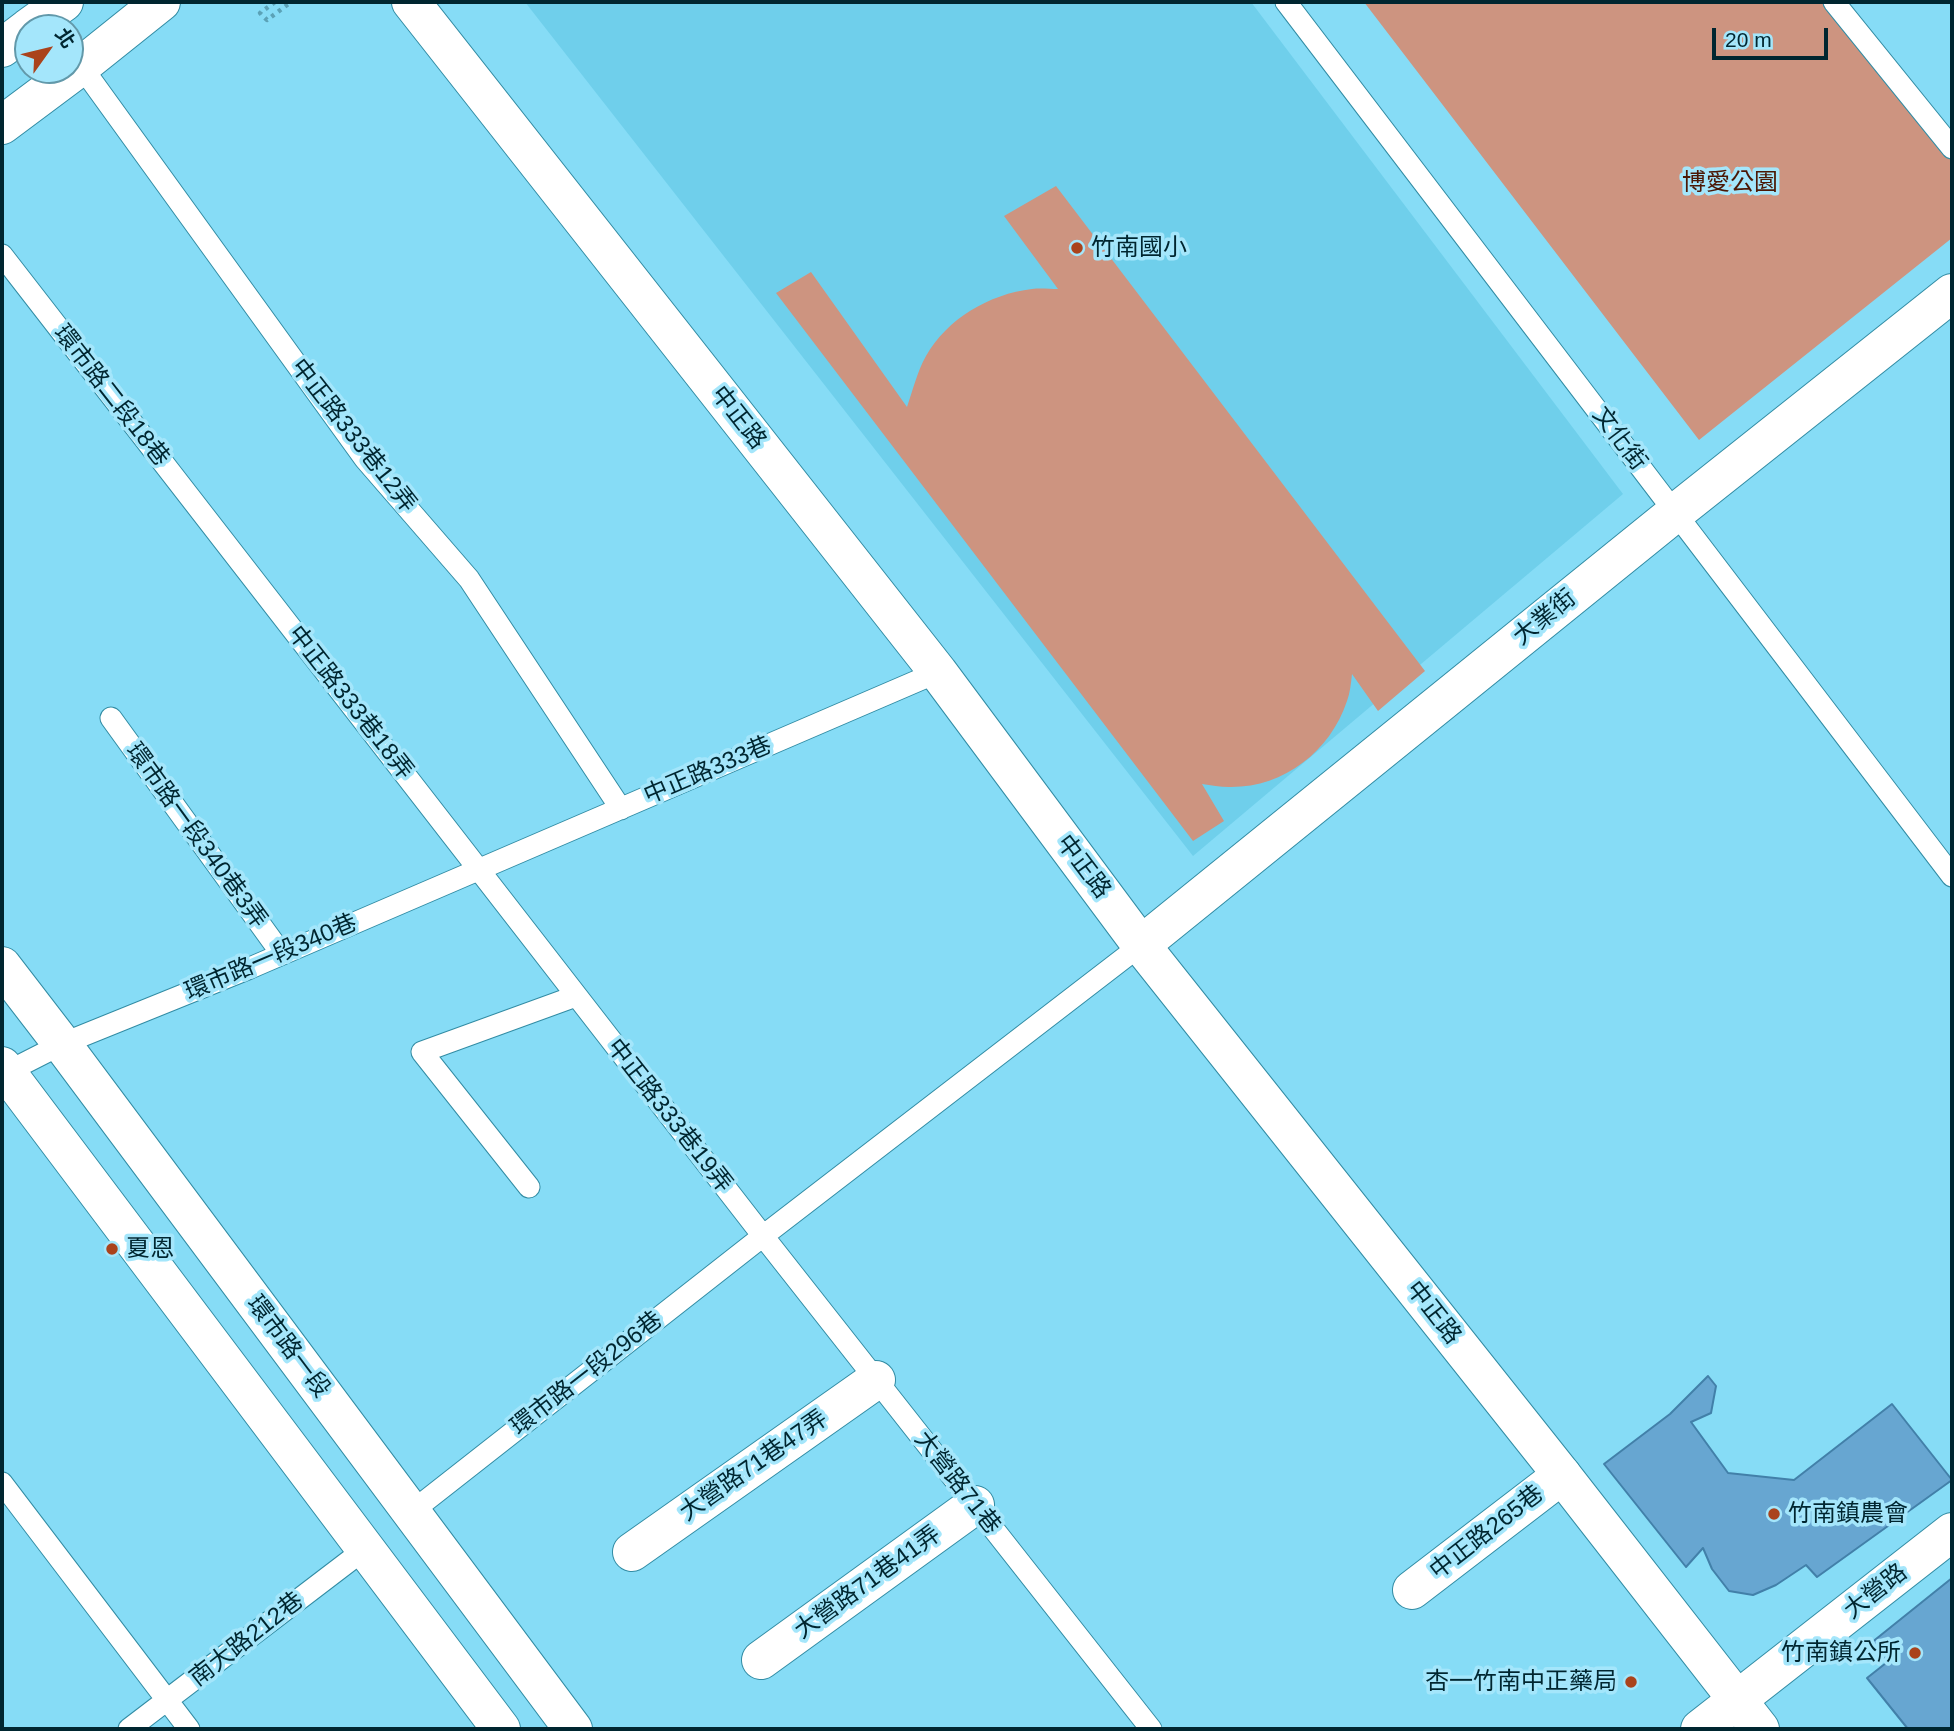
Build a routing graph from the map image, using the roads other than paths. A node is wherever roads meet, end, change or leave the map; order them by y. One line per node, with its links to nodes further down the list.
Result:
1 (64, 2): 6 (street)
2 (161, 2): 7 (street)
3 (411, 2): 16 (street, 中正路)
4 (1286, 2): 14 (lane, 文化街)
5 (1834, 2): 11 (lane)
6 (47, 14)
7 (84, 64)
8 (84, 70): 18 (lane, 中正路333巷12弄)
9 (57, 84): 10 (street)
10 (2, 125)
11 (1952, 148)
12 (2, 255): 15 (lane, 環市路二段18巷)
13 (1952, 294): 14 (street, 大業街)
14 (1675, 513): 20 (lane, 文化街); 21 (street, 大業街)
15 (220, 537): 19 (lane, 中正路333巷18弄)
16 (938, 672): 18 (lane, 中正路333巷); 21 (street, 中正路)
17 (111, 718): 22 (lane, 環市路一段340巷3弄)
18 (621, 808): 19 (lane, 中正路333巷)
19 (479, 870): 22 (lane, 環市路一段340巷); 24 (lane, 中正路333巷19弄)
20 (1952, 876)
21 (1141, 945): 28 (lane, 環市路一段296巷); 30 (street, 中正路)
22 (281, 953): 25 (lane, 環市路一段340巷)
23 (2, 966): 25 (street, 環市路一段)
24 (576, 996): 27 (lane); 28 (lane, 中正路333巷19弄)
25 (62, 1044): 26 (lane, 環市路一段340巷); 33 (street, 環市路一段)
26 (3, 1070): 35 (street)
27 (529, 1187)
28 (763, 1236): 29 (lane, 大營路71巷); 33 (lane, 環市路一段296巷)
29 (876, 1380): 32 (lane, 大營路71巷); 36 (street, 大營路71巷47弄)
30 (1562, 1475): 37 (street, 中正路265巷); 39 (street, 中正路)
31 (2, 1483): 40 (lane)
32 (975, 1505): 38 (street, 大營路71巷41弄); 45 (lane, 大營路71巷)
33 (410, 1513): 44 (street, 環市路一段)
34 (1952, 1532): 39 (street, 大營路)
35 (365, 1549): 40 (lane, 南大路212巷); 43 (street)
36 (632, 1552)
37 (1412, 1590)
38 (761, 1660)
39 (1737, 1700): 46 (street, 大營路); 47 (street, 中正路)
40 (168, 1701): 41 (lane, 南大路212巷); 42 (lane)
41 (129, 1729)
42 (189, 1729)
43 (501, 1729)
44 (573, 1729)
45 (1151, 1729)
46 (1700, 1729)
47 (1760, 1729)

